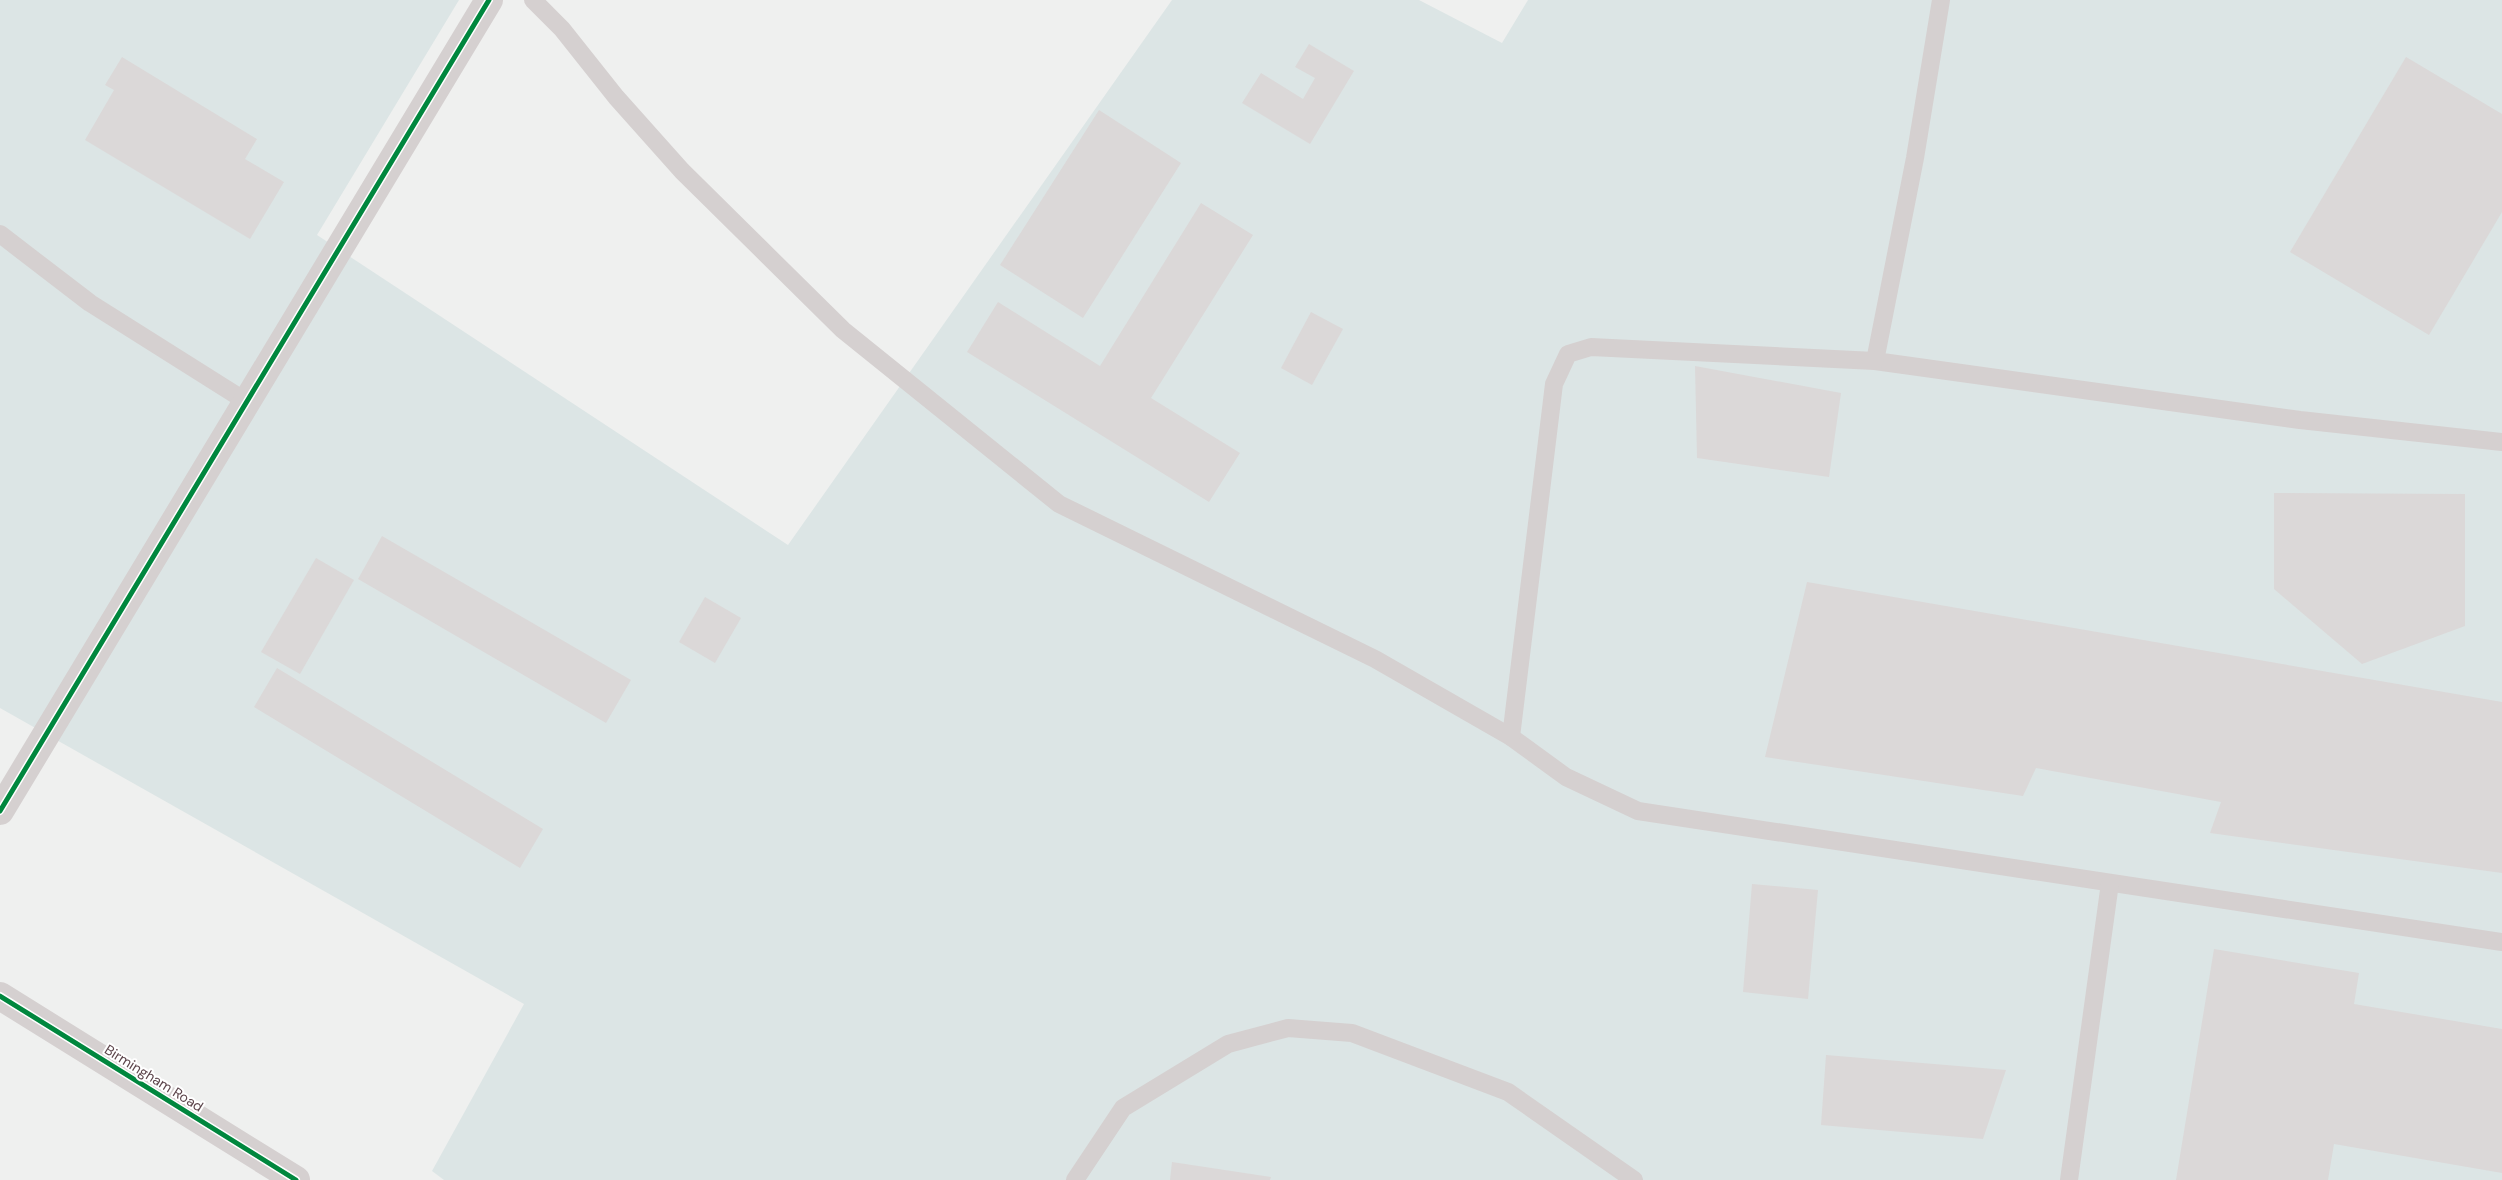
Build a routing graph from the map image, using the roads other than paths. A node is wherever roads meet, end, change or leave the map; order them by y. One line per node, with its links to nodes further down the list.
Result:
1 (489, 0): 6 (street)
2 (533, 0): 8 (lane)
3 (1941, 0): 5 (lane)
4 (0, 234): 6 (lane)
5 (1875, 361): 7 (lane); 8 (lane)
6 (246, 402): 9 (street)
7 (2502, 442)
8 (1511, 737): 10 (lane)
9 (0, 811)
10 (2110, 883): 11 (lane); 16 (lane)
11 (2502, 942)
12 (0, 996): 13 (street, Birmingham Road)
13 (296, 1180)
14 (1075, 1180): 15 (lane)
15 (1634, 1180)
16 (2069, 1180)

